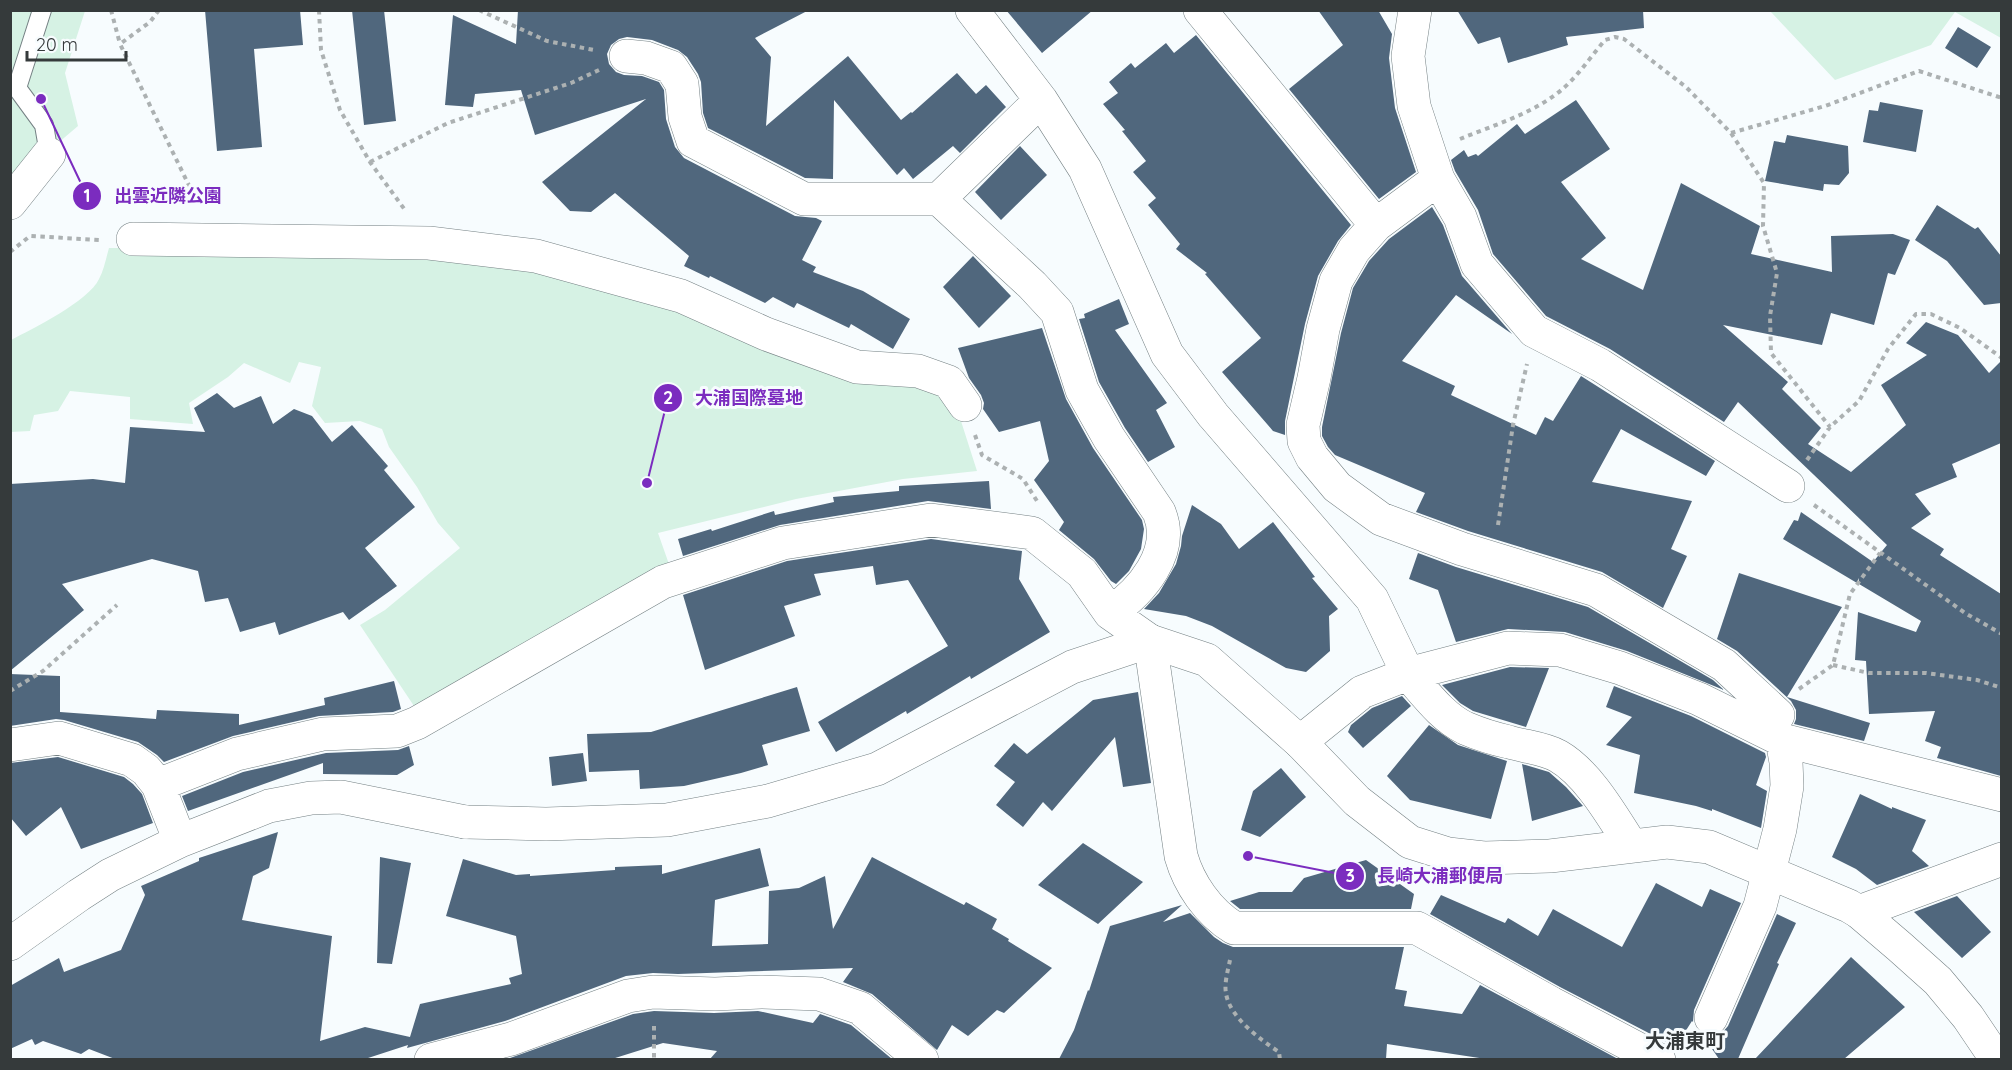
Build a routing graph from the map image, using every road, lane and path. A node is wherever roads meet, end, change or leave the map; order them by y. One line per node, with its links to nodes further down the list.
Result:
1 (42, 10): 11 (lane)
2 (111, 10): 9 (path)
3 (159, 10): 9 (path)
4 (319, 10): 16 (path)
5 (479, 10): 10 (path)
6 (972, 10): 13 (street)
7 (1200, 10): 20 (street)
8 (1415, 10): 17 (street)
9 (120, 44): 22 (path)
10 (626, 56): 16 (path); 18 (street)
11 (14, 84): 15 (lane)
12 (2001, 98): 14 (path)
13 (1041, 100): 18 (street); 32 (street)
14 (1731, 133): 17 (path); 28 (path)
15 (49, 154): 19 (street)
16 (370, 162): 23 (path)
17 (1433, 165): 20 (street); 25 (street)
18 (939, 199): 37 (street)
19 (10, 202)
20 (1376, 225): 30 (street)
21 (134, 239): 22 (street); 24 (path)
22 (216, 239): 23 (street)
23 (429, 243): 27 (street)
24 (10, 252)
25 (1534, 331): 33 (street); 35 (path)
26 (2001, 358): 28 (path)
27 (965, 405)
28 (1830, 427): 33 (path)
29 (982, 455): 31 (path)
30 (1312, 457): 32 (street); 35 (street)
31 (1023, 479)
32 (1271, 481): 41 (street)
33 (1788, 486): 34 (path)
34 (1880, 553): 38 (path); 40 (path)
35 (1493, 558): 44 (street)
36 (117, 605): 43 (path)
37 (1110, 613): 39 (street); 47 (street)
38 (2001, 634)
39 (1150, 641): 45 (street); 49 (street); 54 (street)
40 (1833, 665): 42 (path); 44 (path)
41 (1408, 674): 44 (street); 45 (street); 50 (street)
42 (2001, 688)
43 (10, 691)
44 (1780, 727): 48 (street); 52 (street)
45 (1300, 741): 50 (street)
46 (10, 745): 47 (street)
47 (158, 785): 49 (street)
48 (2001, 795)
49 (180, 841): 55 (street)
50 (1631, 845): 52 (street)
51 (2001, 859): 53 (street)
52 (1768, 870): 53 (street); 56 (street)
53 (1859, 912): 61 (street)
54 (1234, 928): 59 (path); 60 (street)
55 (10, 944)
56 (1711, 1018)
57 (431, 1059): 58 (street)
58 (922, 1059)
59 (1280, 1059)
60 (1659, 1059)
61 (1997, 1059)

